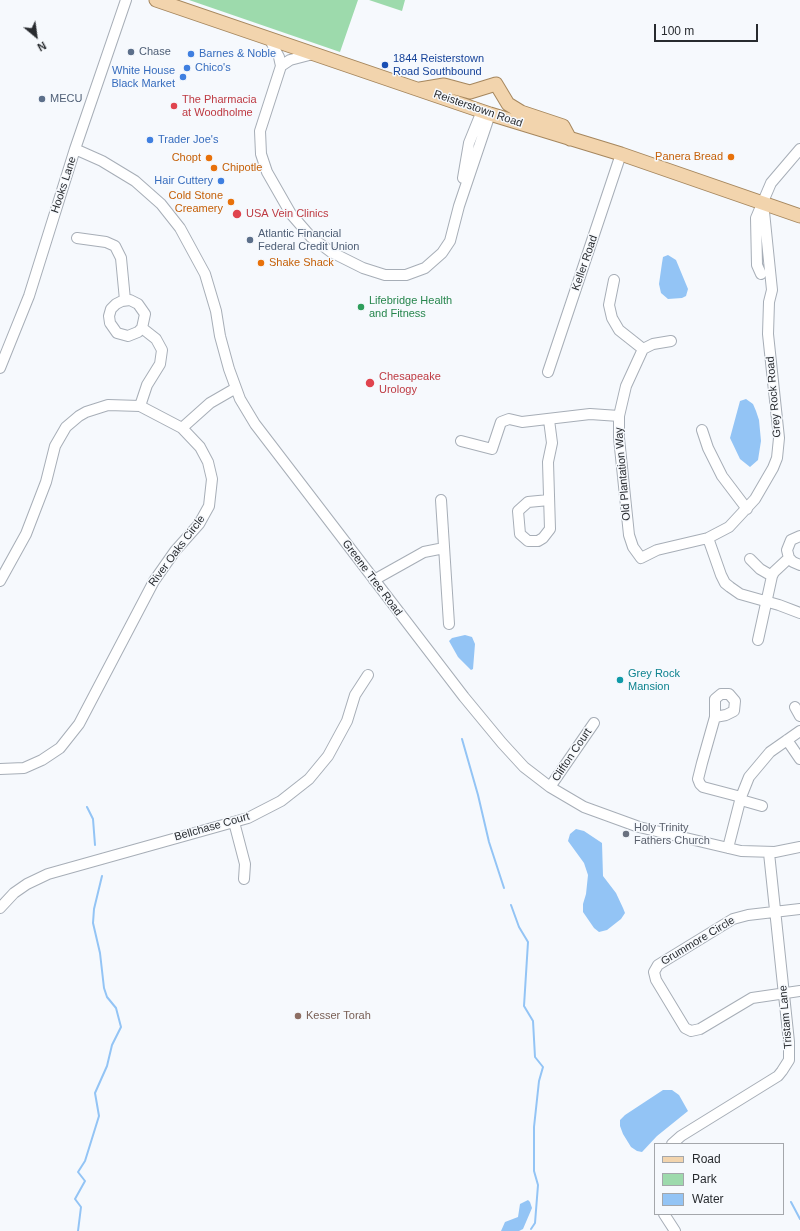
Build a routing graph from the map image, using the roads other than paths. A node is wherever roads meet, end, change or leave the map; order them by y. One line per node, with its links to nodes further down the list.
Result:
1 (126, 0): 9 (street, Hooks Lane)
2 (156, 0): 3 (main road, Reisterstown Road)
3 (270, 40): 4 (main road, Reisterstown Road); 5 (street)
4 (313, 54): 5 (street); 6 (main road, Reisterstown Road)
5 (281, 66): 7 (street)
6 (419, 89): 7 (main road, Reisterstown Road); 8 (main road)
7 (486, 112): 8 (main road, Reisterstown Road)
8 (570, 139): 11 (main road, Reisterstown Road)
9 (75, 149): 22 (street, Hooks Lane); 26 (street, Greene Tree Road)
10 (800, 149): 12 (street)
11 (621, 154): 12 (main road, Reisterstown Road); 25 (street, Keller Road)
12 (763, 202): 13 (main road, Reisterstown Road); 14 (street, Grey Rock Road); 19 (street, Grey Rock Road)
13 (800, 216)
14 (755, 221): 16 (street, Grey Rock Road); 16 (street, Grey Rock Road)
15 (77, 238): 18 (street)
16 (761, 274): 19 (street, Grey Rock Road)
17 (614, 280): 23 (street)
18 (126, 300): 20 (street); 20 (street)
19 (769, 302): 35 (street, Grey Rock Road)
20 (142, 328): 27 (street)
21 (671, 341): 23 (street)
22 (4, 347): 24 (street, Hooks Lane)
23 (643, 349): 28 (street, Old Plantation Way)
24 (0, 368)
25 (548, 372)
26 (236, 388): 30 (street); 44 (street, Greene Tree Road)
27 (140, 406): 30 (street, River Oaks Circle); 45 (street, River Oaks Circle)
28 (619, 416): 29 (street); 39 (street, Old Plantation Way)
29 (549, 420): 32 (street); 34 (street)
30 (182, 428): 58 (street, River Oaks Circle)
31 (702, 430): 35 (street)
32 (461, 441)
33 (441, 500): 38 (street)
34 (549, 500)
35 (747, 509): 37 (street, Grey Rock Road)
36 (800, 536): 40 (street)
37 (708, 538): 39 (street, Grey Rock Road); 46 (street)
38 (444, 548): 44 (street); 48 (street)
39 (641, 558)
40 (789, 558): 42 (street); 43 (street)
41 (750, 559): 43 (street)
42 (800, 564)
43 (772, 576): 46 (street)
44 (374, 580): 59 (street, Greene Tree Road)
45 (0, 581)
46 (766, 601): 47 (street); 49 (street)
47 (800, 613)
48 (449, 624)
49 (758, 640)
50 (368, 675): 62 (street, Bellchase Court)
51 (795, 707): 52 (street)
52 (800, 716)
53 (715, 717): 60 (street)
54 (594, 722): 59 (street, Clifton Court)
55 (800, 731): 56 (street)
56 (787, 740): 57 (street); 60 (street)
57 (800, 759)
58 (0, 770)
59 (550, 787): 64 (street, Greene Tree Road)
60 (741, 799): 61 (street); 64 (street)
61 (762, 806)
62 (234, 822): 66 (street); 67 (street, Bellchase Court)
63 (800, 847): 65 (street, Greene Tree Road)
64 (728, 848): 65 (street, Greene Tree Road)
65 (769, 853): 69 (street, Tristam Lane)
66 (244, 879)
67 (0, 908)
68 (800, 909): 69 (street)
69 (776, 912): 71 (street, Tristam Lane); 71 (street, Grummore Circle)
70 (800, 991): 71 (street)
71 (784, 993): 72 (street, Tristam Lane)
72 (673, 1143)
73 (665, 1215): 74 (street)
74 (675, 1231)

